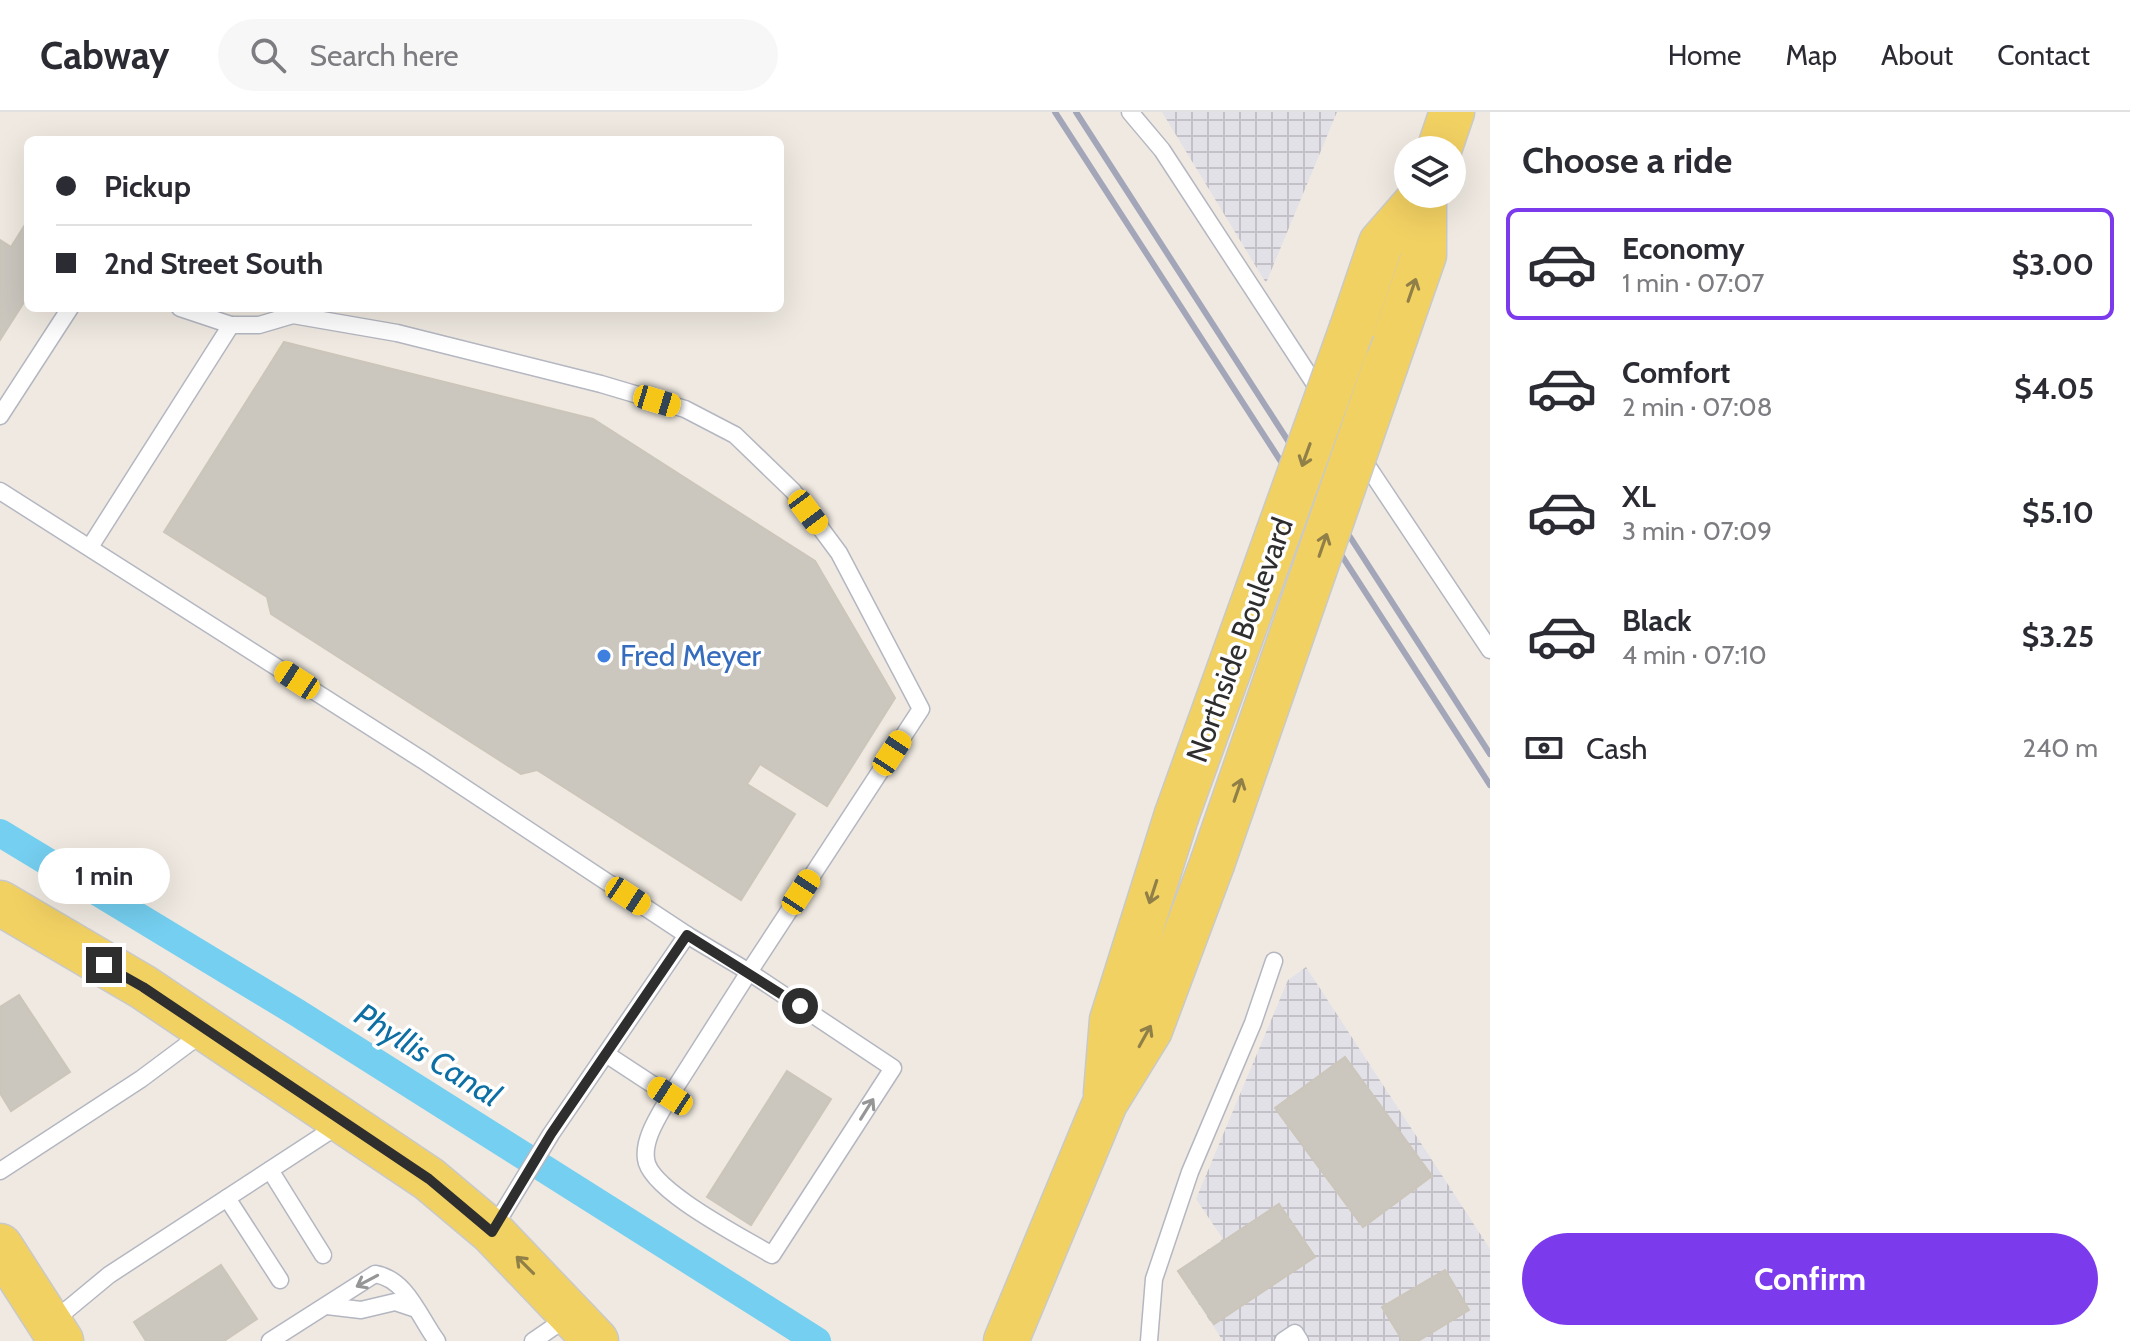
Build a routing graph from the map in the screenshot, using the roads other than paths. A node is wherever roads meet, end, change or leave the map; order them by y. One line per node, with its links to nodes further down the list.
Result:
1 (1130, 112): 12 (lane)
2 (1452, 112): 3 (main road)
3 (1444, 136)
4 (1412, 208): 22 (main road, Northside Boulevard, one-way to 22, bridge)
5 (1423, 208): 22 (main road, Northside Boulevard, one-way to 5, bridge)
6 (67, 312): 9 (lane)
7 (192, 312): 8 (lane)
8 (231, 325): 11 (lane); 18 (lane)
9 (0, 416)
10 (0, 491): 11 (lane)
11 (90, 547): 16 (lane)
12 (1490, 650)
13 (0, 903): 15 (main road)
14 (0, 921): 15 (main road)
15 (49, 933): 19 (main road)
16 (687, 935): 18 (lane); 20 (lane)
17 (1274, 961): 39 (lane)
18 (749, 972): 21 (lane); 21 (lane, one-way to 18)
19 (207, 1030): 23 (main road); 25 (lane)
20 (606, 1054): 21 (lane); 27 (lane)
21 (670, 1096)
22 (1105, 1103): 38 (main road, Northside Boulevard)
23 (344, 1122): 24 (lane); 27 (main road)
24 (270, 1170): 26 (lane); 29 (lane)
25 (0, 1171)
26 (227, 1198): 30 (lane); 34 (lane)
27 (492, 1232): 33 (main road, one-way to 27)
28 (0, 1246): 34 (main road)
29 (323, 1255)
30 (280, 1280)
31 (327, 1306): 32 (lane); 32 (lane, one-way to 31); 35 (lane)
32 (416, 1309): 36 (lane)
33 (584, 1328): 37 (lane)
34 (55, 1333)
35 (270, 1341)
36 (437, 1341)
37 (533, 1341)
38 (1006, 1341)
39 (1149, 1341)
40 (1283, 1341): 41 (lane)
41 (1300, 1341)

